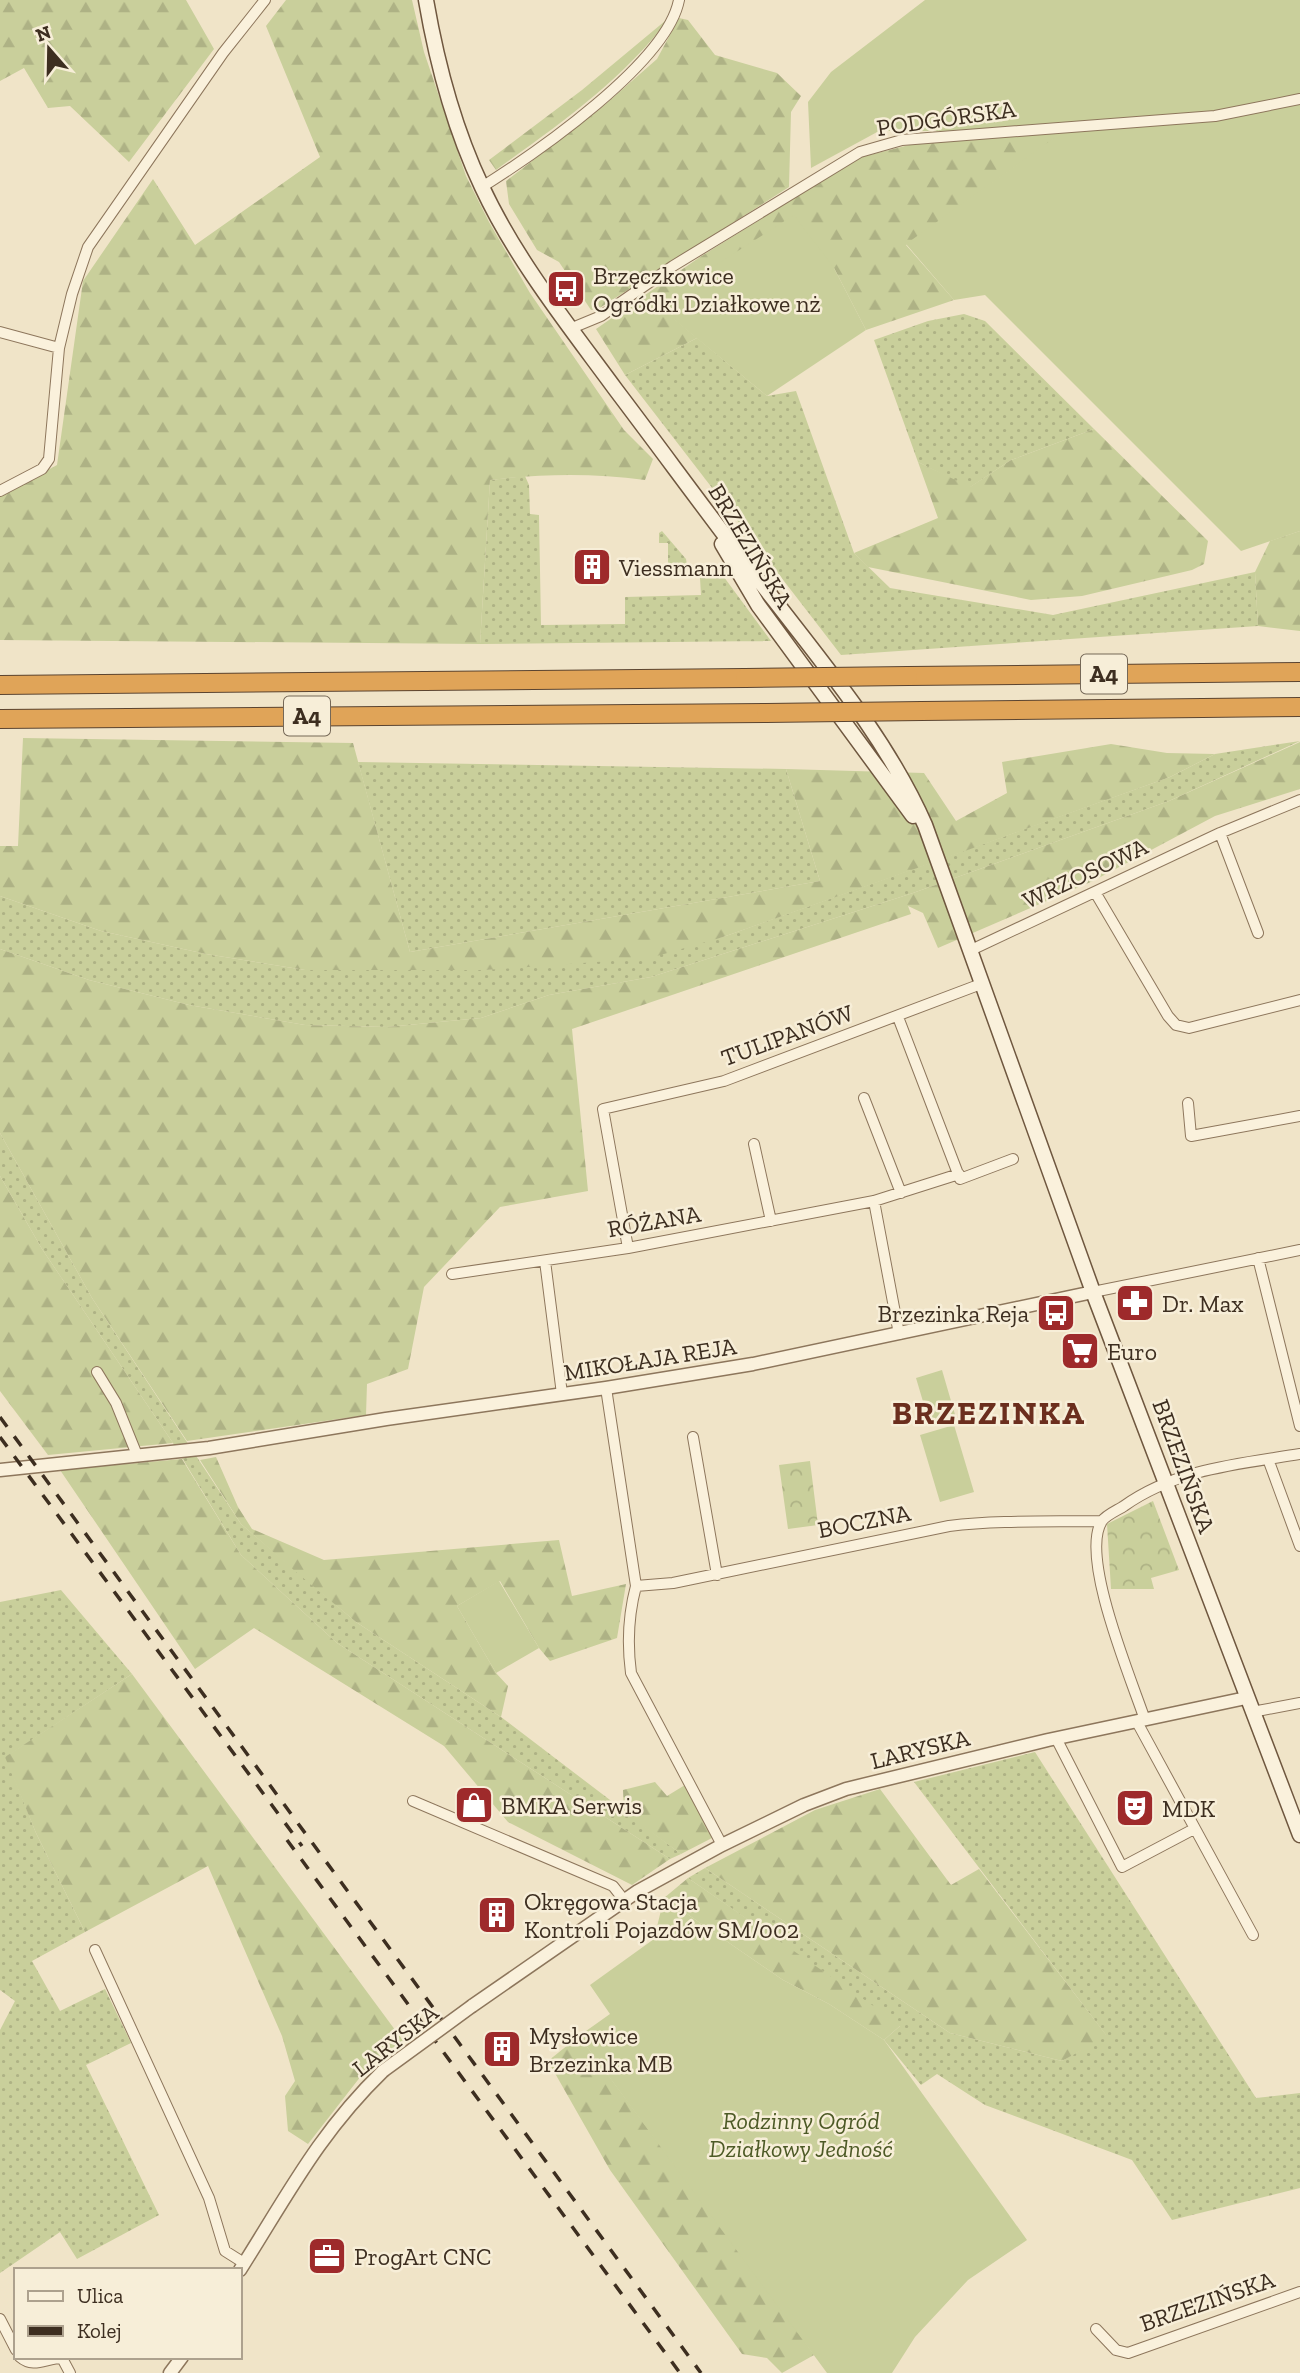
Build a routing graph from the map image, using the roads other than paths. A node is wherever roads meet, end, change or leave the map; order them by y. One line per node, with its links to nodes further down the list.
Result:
1 (265, 0): 8 (street)
2 (426, 0): 5 (main road, BRZEZIŃSKA)
3 (679, 0): 5 (street)
4 (1300, 99): 6 (street, PODGÓRSKA)
5 (482, 187): 6 (main road, BRZEZIŃSKA)
6 (572, 328): 18 (main road, BRZEZIŃSKA)
7 (0, 332): 8 (street)
8 (59, 348): 9 (street)
9 (0, 491)
10 (1300, 672): 11 (highway, A4, bridge)
11 (0, 685)
12 (1300, 707): 13 (highway, A4, bridge)
13 (0, 719)
14 (1300, 800): 15 (street, WRZOSOWA)
15 (1220, 833): 16 (street, WRZOSOWA); 17 (street)
16 (1095, 892): 18 (street, WRZOSOWA); 20 (street)
17 (1258, 933)
18 (969, 951): 19 (main road, BRZEZIŃSKA)
19 (981, 985): 21 (street, TULIPANÓW); 36 (main road, BRZEZIŃSKA)
20 (1300, 1000)
21 (898, 1017): 27 (street); 31 (street, TULIPANÓW)
22 (864, 1098): 28 (street)
23 (1188, 1103): 24 (street)
24 (1300, 1116)
25 (754, 1144): 30 (street)
26 (1013, 1159): 27 (street, RÓŻANA)
27 (960, 1177): 28 (street, RÓŻANA)
28 (901, 1193): 29 (street, RÓŻANA)
29 (874, 1200): 30 (street, RÓŻANA); 37 (street)
30 (771, 1221): 31 (street, RÓŻANA)
31 (628, 1248): 34 (street, RÓŻANA)
32 (1300, 1250): 33 (street, MIKOŁAJA REJA)
33 (1258, 1258): 36 (street, MIKOŁAJA REJA); 41 (street)
34 (545, 1261): 35 (street, RÓŻANA); 40 (street)
35 (452, 1274)
36 (1093, 1292): 37 (street, MIKOŁAJA REJA); 47 (main road, BRZEZIŃSKA)
37 (899, 1334): 39 (street, MIKOŁAJA REJA)
38 (97, 1372): 44 (street)
39 (606, 1388): 40 (street, MIKOŁAJA REJA); 51 (street)
40 (562, 1394): 44 (street, MIKOŁAJA REJA)
41 (1300, 1426)
42 (692, 1437): 50 (street)
43 (1300, 1454): 45 (street)
44 (143, 1455): 46 (street, MIKOŁAJA REJA)
45 (1268, 1459): 47 (street); 49 (street)
46 (0, 1470)
47 (1166, 1482): 48 (street); 53 (main road, BRZEZIŃSKA)
48 (1102, 1521): 50 (street, BOCZNA); 54 (street)
49 (1300, 1546)
50 (717, 1575): 51 (street, BOCZNA)
51 (636, 1586): 59 (street)
52 (1300, 1703): 53 (street)
53 (1249, 1705): 54 (street, LARYSKA); 58 (main road, BRZEZIŃSKA)
54 (1141, 1721): 55 (street, LARYSKA); 57 (street)
55 (1056, 1738): 57 (street); 59 (street, LARYSKA)
56 (413, 1801): 60 (street)
57 (1194, 1829): 61 (street)
58 (1300, 1835)
59 (722, 1845): 60 (street, LARYSKA)
60 (624, 1900): 63 (street, LARYSKA, bridge)
61 (1253, 1935)
62 (95, 1950): 63 (street, LARYSKA)
63 (242, 2267)
64 (1300, 2292): 66 (street, BRZEZIŃSKA)
65 (0, 2319): 67 (street)
66 (1096, 2329)
67 (14, 2346)
68 (22, 2359): 69 (street)
69 (58, 2359)

